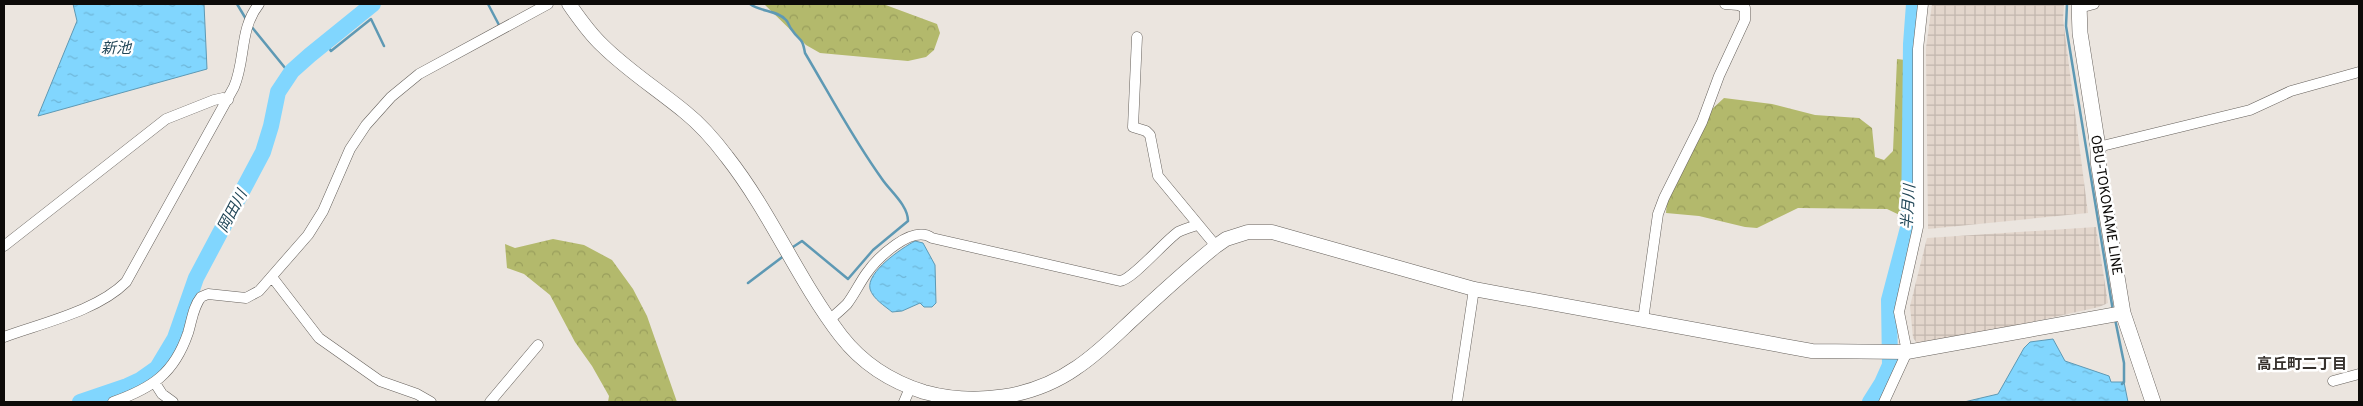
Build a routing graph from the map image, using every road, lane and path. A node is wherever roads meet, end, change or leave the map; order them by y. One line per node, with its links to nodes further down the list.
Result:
1 (259, 4): 10 (street)
2 (548, 4): 15 (street)
3 (569, 4): 18 (street)
4 (1725, 4): 19 (street)
5 (1923, 4): 22 (street)
6 (2094, 4): 7 (street)
7 (2079, 6): 11 (main road, OBU-TOKONAME LINE)
8 (1136, 37): 12 (street)
9 (2359, 72): 11 (street)
10 (228, 100): 13 (street); 20 (street)
11 (2098, 147): 17 (main road, OBU-TOKONAME LINE)
12 (1197, 225): 14 (street); 18 (street)
13 (4, 246)
14 (1216, 246): 16 (street); 26 (street)
15 (272, 277): 25 (street); 30 (street)
16 (1474, 289): 19 (street); 33 (street)
17 (2124, 313): 22 (street); 34 (main road, OBU-TOKONAME LINE)
18 (829, 320): 26 (street)
19 (1643, 320): 22 (street)
20 (4, 337)
21 (538, 345): 31 (street)
22 (1903, 352): 27 (street)
23 (2359, 374): 24 (street)
24 (2333, 381)
25 (155, 383): 28 (street); 29 (street)
26 (910, 388): 32 (street)
27 (1889, 401)
28 (113, 402)
29 (173, 402)
30 (431, 402)
31 (490, 402)
32 (904, 402)
33 (1457, 402)
34 (2153, 402)

